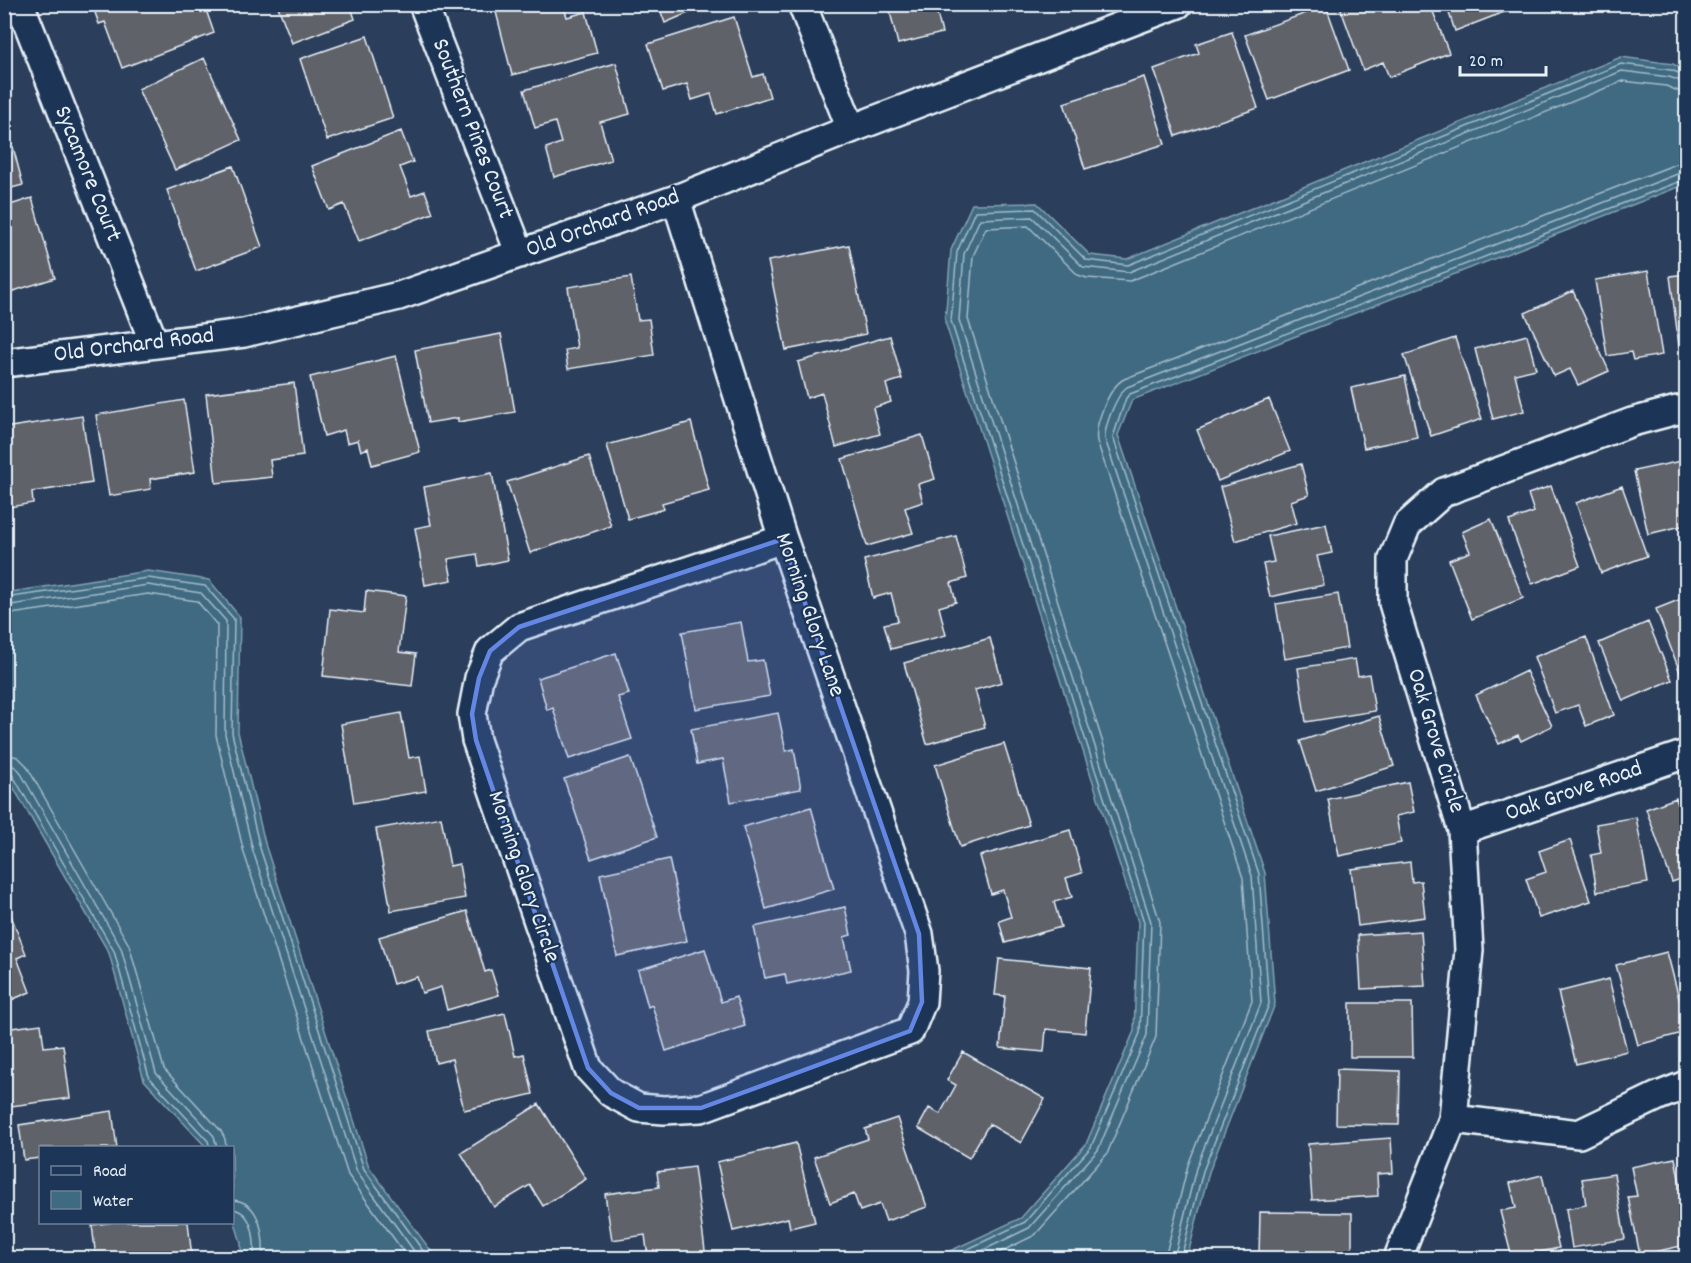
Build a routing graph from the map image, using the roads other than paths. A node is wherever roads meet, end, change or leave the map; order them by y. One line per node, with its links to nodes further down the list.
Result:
1 (20, 4): 9 (street, Sycamore Court)
2 (423, 4): 8 (street, Southern Pines Court)
3 (802, 4): 6 (street)
4 (1178, 4): 5 (street, Old Orchard Road)
5 (1149, 10): 6 (street, Old Orchard Road)
6 (851, 129): 7 (street, Old Orchard Road)
7 (676, 199): 8 (street, Old Orchard Road); 12 (street, Morning Glory Lane)
8 (520, 254): 9 (street, Old Orchard Road)
9 (154, 343): 10 (street, Old Orchard Road)
10 (4, 363)
11 (1686, 411): 14 (street, Oak Grove Circle)
12 (783, 539): 15 (street, Morning Glory Lane); 15 (street, Morning Glory Circle)
13 (1686, 754): 14 (street, Oak Grove Road)
14 (1462, 830): 17 (street, Oak Grove Circle)
15 (910, 1031)
16 (1686, 1085): 17 (street)
17 (1453, 1119): 18 (street, Oak Grove Circle)
18 (1398, 1258)

